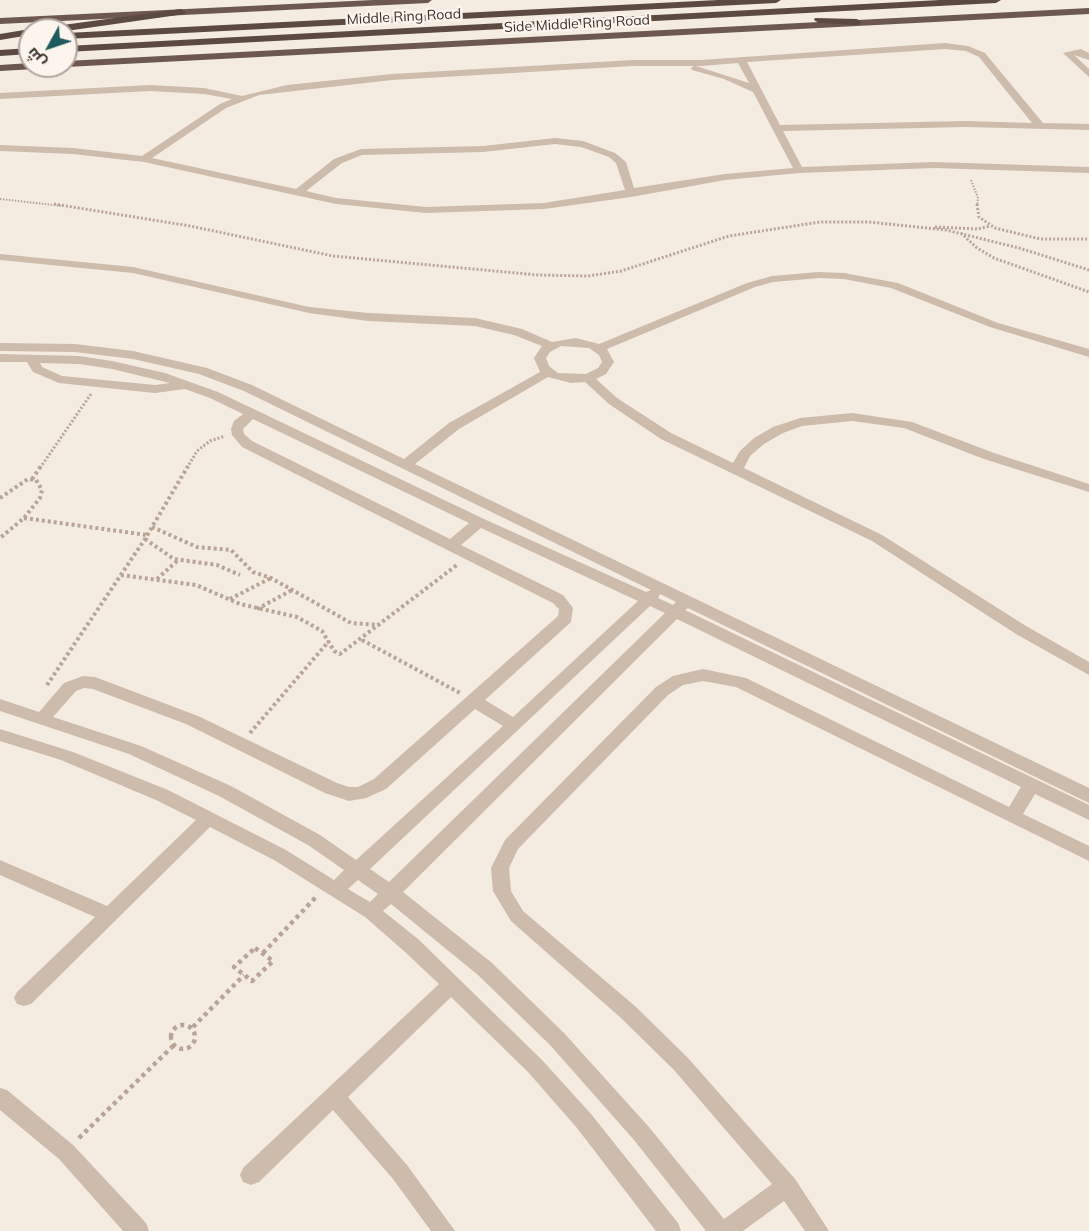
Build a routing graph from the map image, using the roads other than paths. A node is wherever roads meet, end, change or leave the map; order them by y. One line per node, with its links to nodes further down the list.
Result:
1 (428, 0): 5 (highway)
2 (776, 0): 11 (highway, Middle Ring Road)
3 (996, 0): 6 (highway, Middle Ring Road)
4 (1089, 11): 8 (highway, Side Middle Ring Road)
5 (181, 12): 7 (highway); 9 (highway)
6 (742, 15): 8 (highway); 14 (highway, Middle Ring Road)
7 (0, 21)
8 (857, 22): 19 (highway, Side Middle Ring Road)
9 (78, 26)
10 (18, 35): 13 (highway)
11 (78, 35)
12 (18, 37): 13 (highway)
13 (0, 38)
14 (78, 48)
15 (18, 52): 16 (highway)
16 (0, 53)
17 (1089, 57): 23 (street)
18 (741, 60): 20 (street); 24 (street); 27 (street)
19 (78, 63)
20 (674, 63): 24 (street); 26 (street)
21 (18, 67): 22 (highway)
22 (0, 68)
23 (1089, 74)
24 (757, 90): 29 (street)
25 (0, 96): 26 (street)
26 (240, 98): 31 (street)
27 (1040, 126): 28 (street); 29 (street)
28 (1089, 127)
29 (777, 128): 33 (street)
30 (0, 148): 31 (street)
31 (144, 159): 36 (street)
32 (985, 166): 33 (street); 34 (street); 35 (street)
33 (799, 170): 37 (street)
34 (1089, 170)
35 (1089, 178)
36 (298, 193): 37 (street); 37 (street)
37 (631, 194)
38 (0, 257): 39 (street)
39 (552, 346): 41 (street); 45 (street)
40 (0, 347): 49 (street)
41 (599, 348): 42 (street); 46 (street)
42 (1089, 352)
43 (0, 358): 44 (street)
44 (31, 358): 47 (street); 47 (street)
45 (548, 372): 46 (street); 49 (street)
46 (588, 378): 50 (street)
47 (188, 385): 48 (street)
48 (252, 413): 52 (street); 54 (street)
49 (406, 465): 53 (street)
50 (736, 470): 51 (street); 58 (street)
51 (1089, 488)
52 (479, 522): 54 (street); 55 (street)
53 (562, 541): 55 (street); 56 (street)
54 (451, 546): 59 (street)
55 (548, 554): 56 (street)
56 (653, 593): 57 (street); 62 (street)
57 (680, 606): 64 (street); 65 (street); 73 (street)
58 (1089, 669)
59 (474, 701): 61 (street); 62 (street)
60 (0, 705): 61 (street)
61 (36, 716): 71 (street)
62 (514, 725): 71 (street)
63 (0, 735): 68 (street)
64 (1032, 785): 66 (street); 67 (street)
65 (1089, 796)
66 (1089, 813)
67 (1012, 816): 69 (street); 81 (street)
68 (209, 818): 72 (street); 75 (street)
69 (1089, 854)
70 (0, 867): 75 (street)
71 (358, 869): 72 (street); 73 (street)
72 (333, 886): 74 (street)
73 (391, 893): 74 (street); 85 (street)
74 (371, 912): 76 (street)
75 (109, 915): 77 (street)
76 (452, 984): 78 (street); 84 (street)
77 (24, 998)
78 (334, 1096): 80 (street); 83 (street)
79 (0, 1097): 82 (street)
80 (251, 1175)
81 (787, 1186): 85 (street); 86 (street)
82 (138, 1231)
83 (444, 1231)
84 (670, 1231)
85 (722, 1231)
86 (818, 1231)

